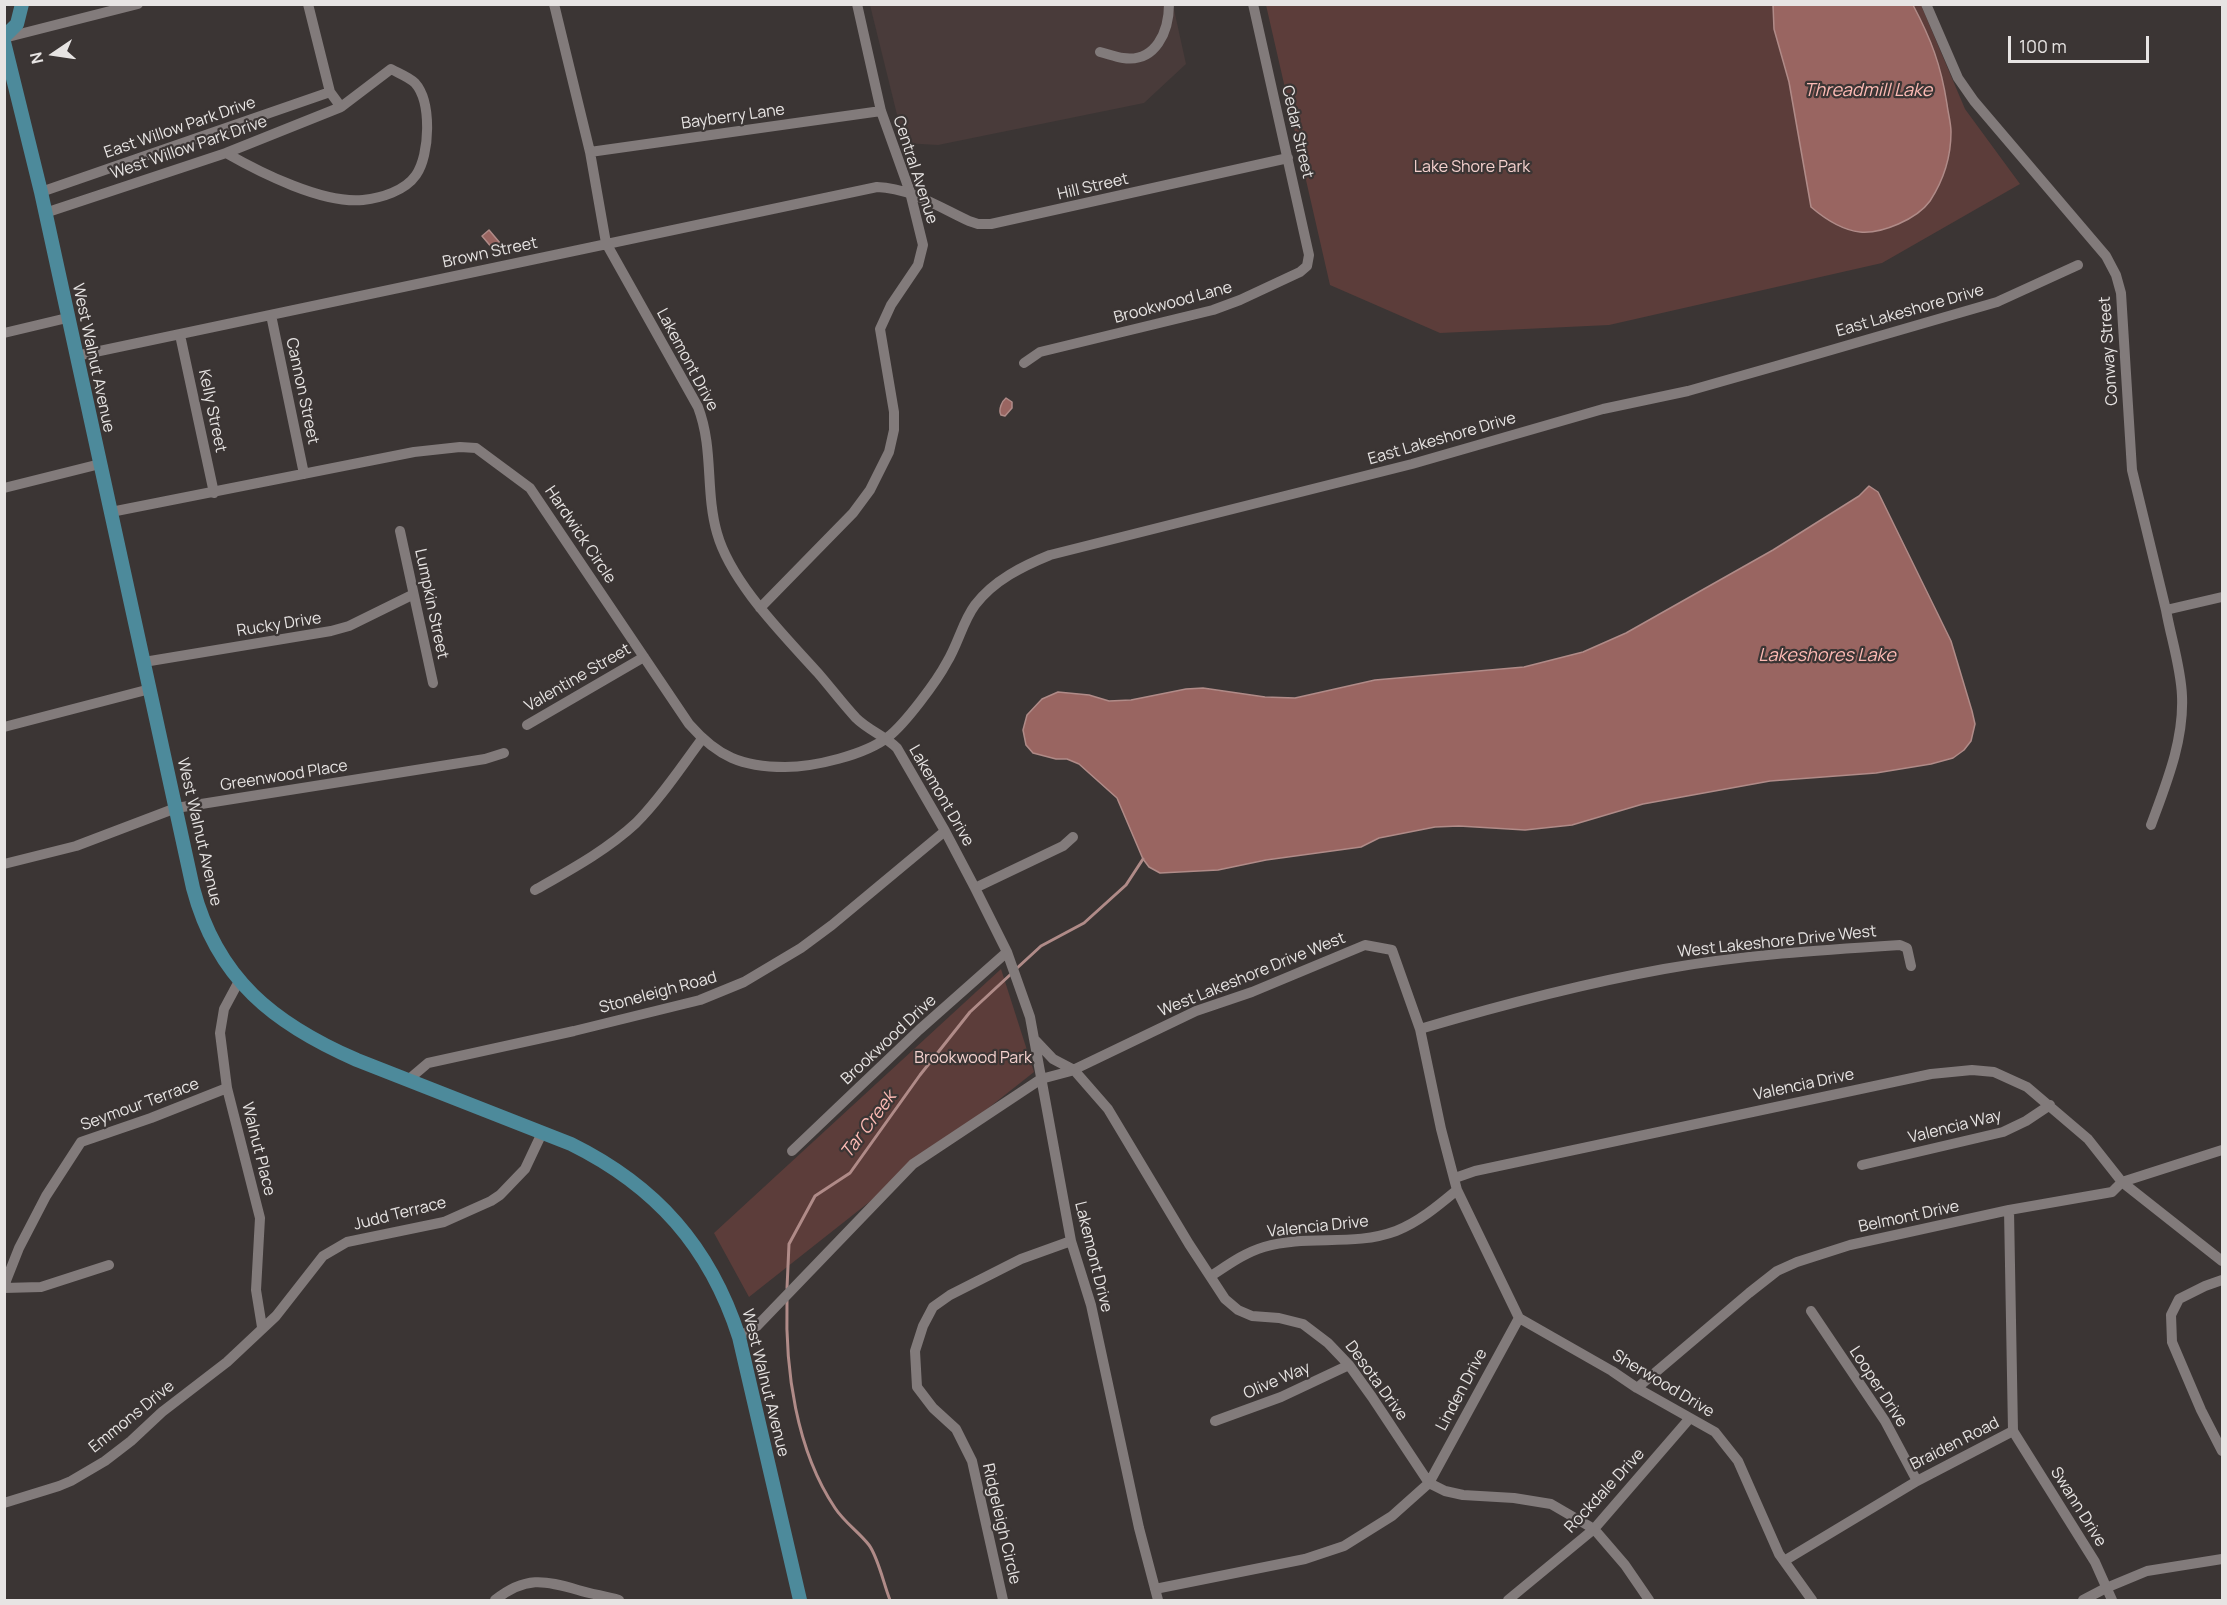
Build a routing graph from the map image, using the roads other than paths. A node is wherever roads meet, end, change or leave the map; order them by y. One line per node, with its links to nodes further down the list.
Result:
1 (22, 4): 9 (main road)
2 (138, 4): 9 (street)
3 (308, 4): 11 (street)
4 (554, 4): 14 (street, Lakemont Drive)
5 (857, 4): 13 (street, Central Avenue)
6 (1169, 4): 10 (street)
7 (1253, 4): 16 (street, Cedar Street)
8 (1926, 4): 38 (street, Conway Street)
9 (5, 45): 17 (main road, West Walnut Avenue)
10 (1100, 52)
11 (330, 92): 12 (street); 17 (street, East Willow Park Drive)
12 (341, 107): 15 (street, West Willow Park Drive); 15 (street, West Willow Park Drive)
13 (881, 111): 14 (street, Bayberry Lane); 18 (street, Central Avenue)
14 (590, 152): 20 (street, Lakemont Drive)
15 (226, 153): 19 (street, West Willow Park Drive)
16 (1288, 158): 18 (street, Hill Street); 22 (street, Cedar Street)
17 (41, 192): 19 (main road, West Walnut Avenue)
18 (910, 192): 20 (street, Brown Street); 37 (street, Central Avenue)
19 (45, 213): 24 (main road, West Walnut Avenue)
20 (606, 243): 23 (street, Brown Street); 37 (street, Lakemont Drive)
21 (2078, 265): 45 (street, East Lakeshore Drive)
22 (1307, 266): 28 (street, Brookwood Lane)
23 (271, 315): 26 (street, Brown Street); 30 (street, Cannon Street)
24 (68, 318): 25 (street); 27 (main road, West Walnut Avenue)
25 (4, 333)
26 (180, 335): 27 (street, Brown Street); 32 (street, Kelly Street)
27 (76, 356): 29 (main road, West Walnut Avenue)
28 (1024, 363)
29 (100, 464): 31 (street); 33 (main road, West Walnut Avenue)
30 (304, 474): 32 (street, Hardwick Circle); 39 (street, Hardwick Circle)
31 (4, 488)
32 (214, 493): 33 (street, Hardwick Circle)
33 (111, 512): 40 (main road, West Walnut Avenue)
34 (400, 531): 35 (street, Lumpkin Street)
35 (412, 595): 40 (street, Rucky Drive); 41 (street, Lumpkin Street)
36 (2223, 597): 38 (street)
37 (760, 608): 45 (street, Lakemont Drive)
38 (2166, 610): 49 (street, Conway Street)
39 (644, 657): 43 (street, Valentine Street); 46 (street, Hardwick Circle)
40 (144, 662): 42 (main road, West Walnut Avenue)
41 (433, 683)
42 (150, 689): 44 (street); 48 (main road, West Walnut Avenue)
43 (527, 725)
44 (4, 727)
45 (887, 738): 46 (street, Hardwick Circle); 50 (street, Lakemont Drive)
46 (702, 739): 54 (street)
47 (504, 753): 48 (street, Greenwood Place)
48 (176, 808): 52 (street, Greenwood Place); 57 (main road, West Walnut Avenue)
49 (2151, 825)
50 (945, 831): 53 (street, Lakemont Drive); 62 (street, Stoneleigh Road)
51 (1073, 837): 53 (street)
52 (4, 864)
53 (975, 888): 55 (street, Lakemont Drive)
54 (535, 890)
55 (1007, 952): 59 (street, Lakemont Drive); 67 (street, Brookwood Drive)
56 (1911, 966): 58 (street, West Lakeshore Drive West)
57 (239, 981): 62 (main road, West Walnut Avenue); 63 (street, Walnut Place)
58 (1420, 1029): 60 (street, West Lakeshore Drive West); 69 (street)
59 (1034, 1040): 60 (street, Desota Drive); 61 (street, Lakemont Drive)
60 (1074, 1070): 61 (street, West Lakeshore Drive West); 76 (street, Desota Drive)
61 (1041, 1079): 73 (street, Lakemont Drive); 82 (street, West Lakeshore Drive West)
62 (408, 1080): 65 (main road, West Walnut Avenue)
63 (227, 1088): 78 (street, Seymour Terrace); 81 (street, Walnut Place)
64 (2050, 1105): 68 (street, Valencia Way); 69 (street, Valencia Drive); 70 (street, Valencia Drive)
65 (542, 1133): 81 (street, Judd Terrace); 82 (main road, West Walnut Avenue)
66 (2223, 1150): 70 (street, Belmont Drive)
67 (792, 1151)
68 (1862, 1165)
69 (1455, 1178): 71 (street)
70 (2122, 1182): 72 (street, Belmont Drive); 74 (street, Valencia Drive)
71 (1457, 1190): 76 (street, Valencia Drive); 80 (street)
72 (2009, 1210): 84 (street, Belmont Drive); 87 (street, Braiden Road)
73 (1071, 1241): 96 (street, Lakemont Drive); 100 (street, Ridgeleigh Circle)
74 (2223, 1261)
75 (109, 1265): 78 (street)
76 (1211, 1276): 83 (street, Desota Drive)
77 (2223, 1280): 88 (street)
78 (4, 1287)
79 (1811, 1311): 89 (street, Looper Drive)
80 (1519, 1318): 84 (street, Sherwood Drive); 90 (street, Linden Drive)
81 (262, 1327): 91 (street, Emmons Drive)
82 (739, 1337): 99 (main road, West Walnut Avenue)
83 (1349, 1365): 86 (street, Olive Way); 90 (street, Desota Drive)
84 (1637, 1388): 85 (street, Sherwood Drive)
85 (1690, 1418): 92 (street, Rockdale Drive); 94 (street, Sherwood Drive)
86 (1215, 1421)
87 (2013, 1431): 89 (street, Braiden Road); 95 (street, Swann Drive)
88 (2223, 1451)
89 (1917, 1481): 94 (street, Braiden Road)
90 (1429, 1483): 92 (street); 96 (street, Linden Drive)
91 (4, 1503)
92 (1594, 1530): 102 (street, Rockdale Drive); 103 (street)
93 (2223, 1559): 95 (street)
94 (1784, 1561): 104 (street, Sherwood Drive)
95 (2106, 1588): 105 (street); 106 (street, Swann Drive)
96 (1155, 1589): 101 (street, Lakemont Drive)
97 (495, 1600): 98 (street)
98 (619, 1600)
99 (800, 1600)
100 (1003, 1600)
101 (1158, 1600)
102 (1508, 1600)
103 (1649, 1600)
104 (1812, 1600)
105 (2083, 1600)
106 (2112, 1600)

